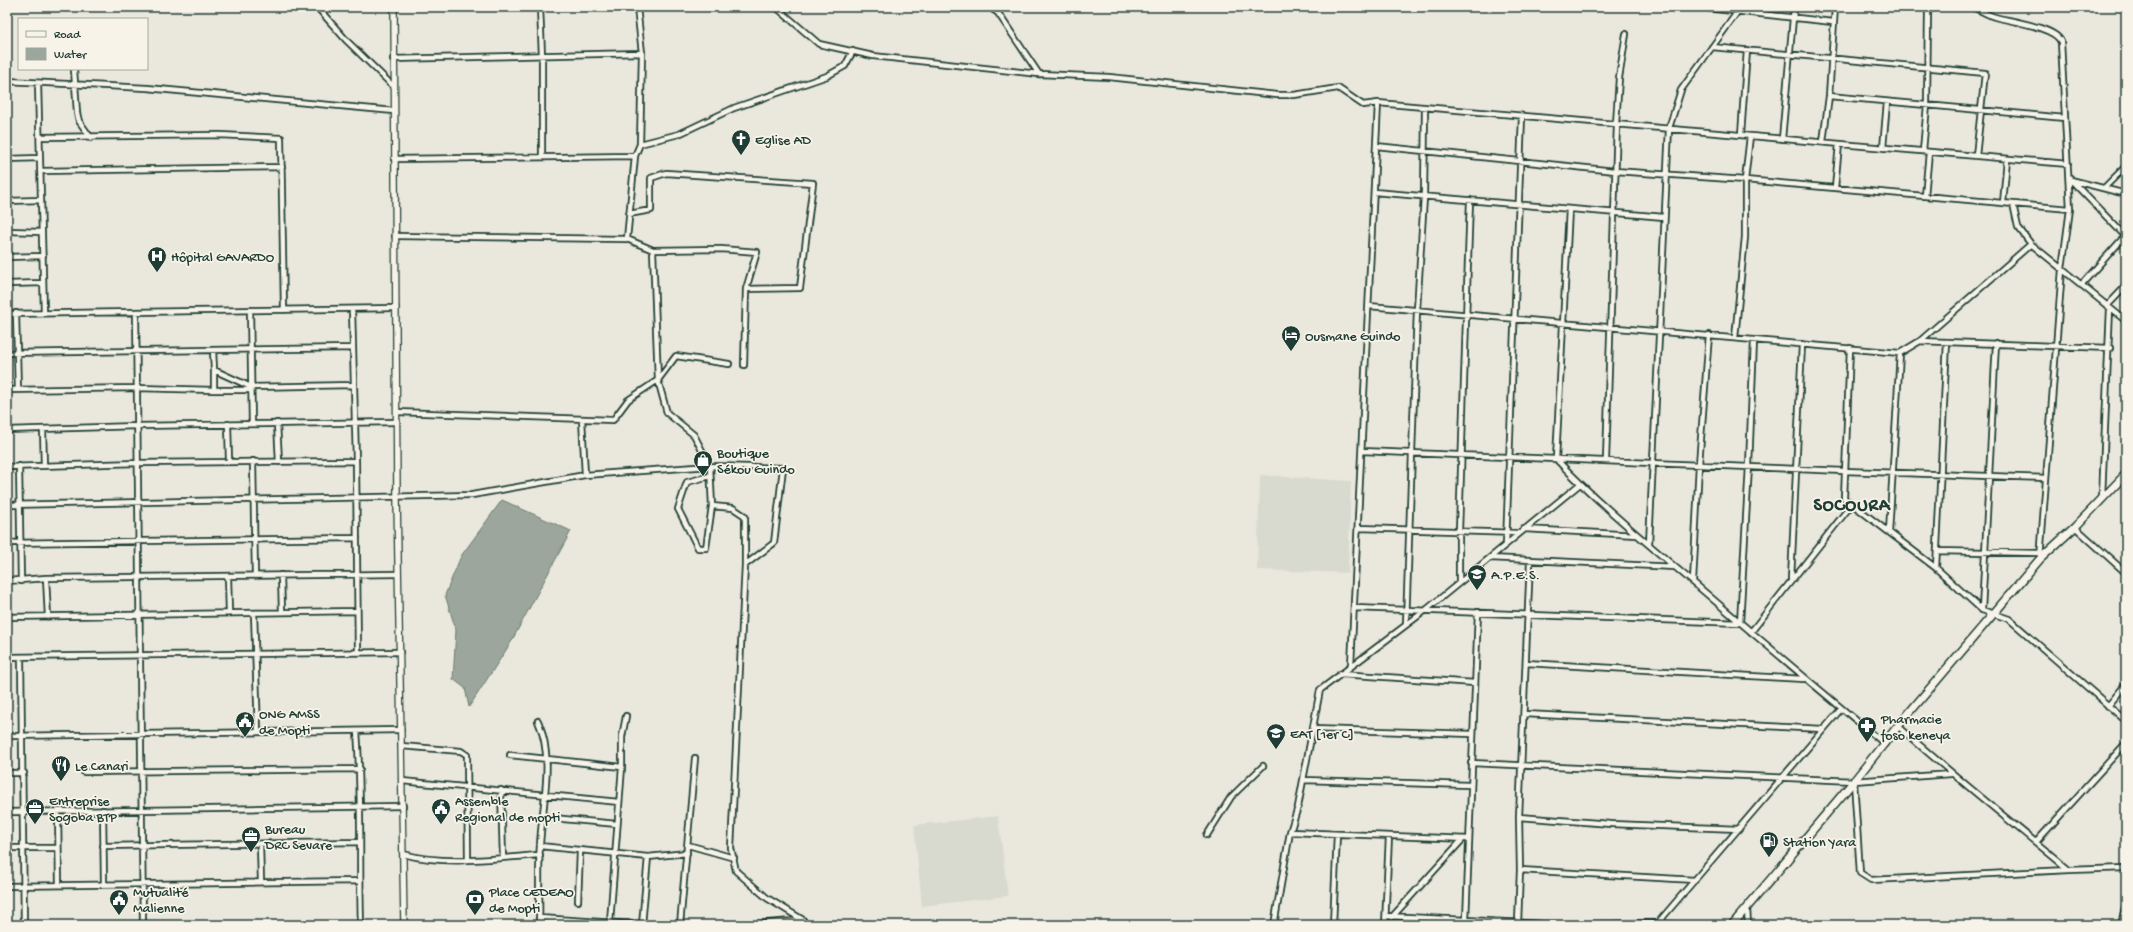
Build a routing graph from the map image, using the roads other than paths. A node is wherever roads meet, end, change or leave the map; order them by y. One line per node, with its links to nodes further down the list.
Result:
1 (8, 7): 15 (street)
2 (318, 7): 33 (street)
3 (394, 7): 26 (street)
4 (540, 7): 24 (street)
5 (637, 7): 22 (street)
6 (776, 7): 21 (street)
7 (989, 7): 29 (street)
8 (1697, 7): 13 (street)
9 (1741, 7): 13 (street)
10 (1794, 7): 16 (street)
11 (1834, 7): 17 (street)
12 (1973, 7): 42 (street)
13 (1737, 12): 16 (street); 19 (street)
14 (1928, 12): 27 (street)
15 (7, 16)
16 (1793, 17): 17 (street); 23 (street)
17 (1833, 22): 25 (street)
18 (1626, 34): 43 (street)
19 (1712, 47): 20 (street); 44 (street)
20 (1747, 50): 23 (street); 45 (street)
21 (853, 51): 29 (street); 51 (street)
22 (642, 53): 24 (street); 51 (street)
23 (1790, 53): 25 (street); 49 (street)
24 (542, 56): 26 (street); 58 (street)
25 (1830, 58): 27 (street); 34 (street)
26 (393, 59): 33 (street)
27 (1928, 68): 37 (street); 40 (street)
28 (74, 70): 32 (street)
29 (1039, 74): 36 (street)
30 (7, 81): 31 (street)
31 (38, 84): 32 (street); 47 (street)
32 (74, 86): 39 (street); 48 (street)
33 (393, 86): 39 (street)
34 (1829, 96): 35 (street); 50 (street)
35 (1887, 102): 37 (street); 54 (street)
36 (1378, 103): 38 (street); 53 (street)
37 (1927, 105): 40 (street); 56 (street)
38 (1424, 108): 41 (street); 55 (street)
39 (394, 111): 63 (street)
40 (1981, 111): 42 (street); 60 (street)
41 (1522, 116): 43 (street); 65 (street)
42 (2065, 118): 66 (street)
43 (1617, 124): 44 (street); 70 (street)
44 (1669, 128): 45 (street); 71 (street)
45 (1741, 135): 46 (street)
46 (1750, 136): 49 (street); 73 (street)
47 (40, 137): 48 (street); 61 (street)
48 (91, 138): 68 (street)
49 (1782, 139): 50 (street)
50 (1823, 142): 52 (street)
51 (640, 144): 59 (street)
52 (1839, 144): 54 (street); 74 (street)
53 (1376, 146): 55 (street); 76 (street)
54 (1883, 148): 56 (street)
55 (1425, 150): 65 (street); 79 (street)
56 (1923, 151): 57 (street)
57 (1929, 152): 60 (street); 78 (street)
58 (542, 156): 59 (street); 63 (street)
59 (635, 156): 89 (street)
60 (1976, 156): 64 (street)
61 (40, 158): 62 (street); 69 (street)
62 (7, 159)
63 (394, 159): 93 (street)
64 (2007, 159): 66 (street); 83 (street)
65 (1520, 161): 70 (street); 84 (street)
66 (2068, 164): 72 (street)
67 (2126, 166): 75 (street)
68 (282, 167): 69 (street); 111 (street)
69 (40, 171): 80 (street)
70 (1615, 171): 71 (street); 88 (street)
71 (1666, 176): 73 (street); 90 (street)
72 (2070, 179): 75 (street); 87 (street); 94 (street)
73 (1745, 180): 74 (street); 124 (street)
74 (1835, 188): 78 (street)
75 (2104, 188): 77 (street)
76 (1374, 192): 79 (street); 106 (street)
77 (2126, 194)
78 (1925, 196): 83 (street)
79 (1424, 197): 81 (street); 112 (street)
80 (41, 200): 82 (street); 92 (street)
81 (1470, 200): 84 (street); 117 (street)
82 (7, 201)
83 (2003, 203): 85 (street)
84 (1518, 204): 86 (street); 118 (street)
85 (2013, 204): 87 (street); 96 (street)
86 (1568, 209): 88 (street); 120 (street)
87 (2070, 209): 100 (street)
88 (1614, 213): 90 (street); 121 (street)
89 (629, 214): 95 (street); 105 (street)
90 (1664, 217): 122 (street)
91 (7, 231): 92 (street)
92 (42, 232): 99 (street)
93 (395, 236): 95 (street); 108 (street)
94 (2125, 236): 103 (street)
95 (627, 239): 97 (street)
96 (2031, 244): 100 (street); 126 (street)
97 (653, 250): 105 (street); 143 (street)
98 (7, 256): 99 (street)
99 (43, 256): 102 (street)
100 (2062, 269): 103 (street); 130 (street)
101 (7, 284): 102 (street)
102 (43, 284): 115 (street)
103 (2081, 285): 107 (street)
104 (2126, 286): 107 (street)
105 (746, 289): 141 (street)
106 (1369, 306): 112 (street); 160 (street)
107 (2109, 307): 119 (street); 133 (street)
108 (396, 308): 109 (street); 150 (street)
109 (352, 309): 111 (street); 131 (street)
110 (250, 310): 111 (street); 113 (street); 134 (street)
111 (284, 310)
112 (1417, 310): 117 (street); 161 (street)
113 (136, 312): 115 (street); 136 (street)
114 (16, 313): 115 (street); 116 (street); 138 (street)
115 (44, 313)
116 (7, 314)
117 (1466, 314): 118 (street); 162 (street)
118 (1514, 319): 120 (street); 163 (street)
119 (2126, 321)
120 (1563, 322): 121 (street); 164 (street)
121 (1610, 327): 122 (street); 165 (street)
122 (1659, 331): 123 (street); 171 (street)
123 (1709, 335): 124 (street); 172 (street)
124 (1735, 338): 125 (street)
125 (1754, 340): 129 (street); 176 (street)
126 (1920, 341): 127 (street); 139 (street)
127 (1947, 342): 128 (street); 181 (street)
128 (1996, 343): 130 (street); 185 (street)
129 (1802, 344): 132 (street); 178 (street)
130 (2056, 345): 133 (street); 186 (street)
131 (353, 348): 134 (street); 144 (street)
132 (1850, 348): 139 (street); 179 (street)
133 (2110, 348): 188 (street)
134 (250, 349): 135 (street); 146 (street)
135 (213, 350): 136 (street); 142 (street)
136 (136, 351): 138 (street); 145 (street)
137 (7, 353): 138 (street)
138 (17, 353): 148 (street)
139 (1900, 353): 180 (street)
140 (728, 364): 143 (street)
141 (744, 365)
142 (214, 370): 146 (street); 149 (street)
143 (658, 380): 151 (street); 175 (street)
144 (353, 385): 146 (street); 152 (street)
145 (137, 388): 148 (street); 149 (street); 157 (street)
146 (251, 389): 149 (street); 156 (street)
147 (7, 390): 148 (street)
148 (18, 390)
149 (214, 390)
150 (396, 412): 151 (street); 153 (street)
151 (582, 419): 183 (street)
152 (354, 422): 153 (street); 154 (street); 168 (street)
153 (397, 422): 189 (street)
154 (277, 423): 156 (street); 170 (street)
155 (228, 424): 156 (street); 157 (street); 166 (street)
156 (252, 424)
157 (137, 426): 158 (street); 169 (street)
158 (43, 429): 159 (street); 174 (street)
159 (7, 430)
160 (1362, 451): 161 (street); 197 (street)
161 (1413, 453): 162 (street); 199 (street)
162 (1461, 455): 163 (street); 201 (street)
163 (1509, 457): 164 (street); 202 (street)
164 (1556, 459): 165 (street); 187 (street)
165 (1606, 460): 171 (street)
166 (229, 461): 167 (street); 169 (street)
167 (253, 461): 170 (street); 191 (street)
168 (356, 461): 170 (street); 190 (street)
169 (138, 462): 174 (street); 192 (street)
170 (279, 462)
171 (1652, 462): 172 (street); 212 (street)
172 (1699, 464): 176 (street); 232 (street)
173 (19, 466): 174 (street); 177 (street); 195 (street)
174 (44, 466)
175 (710, 466): 183 (street); 184 (street); 218 (street)
176 (1749, 466): 178 (street); 248 (street)
177 (7, 467)
178 (1796, 469): 179 (street); 229 (street)
179 (1844, 471): 180 (street); 193 (street)
180 (1893, 472): 181 (street); 204 (street)
181 (1941, 474): 185 (street); 213 (street)
182 (2126, 474): 188 (main road)
183 (585, 475): 189 (street)
184 (710, 476): 196 (street); 196 (street)
185 (1989, 476): 186 (street); 214 (street)
186 (2046, 478): 215 (street)
187 (1580, 484): 200 (street); 205 (street)
188 (2102, 497): 198 (main road)
189 (397, 498): 190 (street); 223 (street)
190 (357, 499): 191 (street); 206 (street)
191 (254, 500): 192 (street); 207 (street)
192 (138, 501): 195 (street); 208 (street)
193 (1852, 504): 204 (street); 229 (street)
194 (7, 505): 195 (street)
195 (21, 506): 210 (street)
196 (712, 506): 218 (street)
197 (1359, 528): 199 (street); 234 (street)
198 (2074, 528): 215 (main road); 221 (street)
199 (1408, 529): 201 (street); 235 (street)
200 (1524, 529): 203 (street); 205 (street)
201 (1459, 531): 202 (street); 233 (street)
202 (1507, 532): 203 (street); 211 (street)
203 (1518, 532): 211 (street)
204 (1889, 532): 220 (street)
205 (1637, 535): 212 (street)
206 (357, 538): 207 (street); 222 (street)
207 (254, 539): 208 (street); 224 (street)
208 (139, 541): 210 (street); 227 (street)
209 (7, 543): 210 (street)
210 (22, 543): 231 (street)
211 (1506, 544): 216 (street)
212 (1649, 544): 219 (street)
213 (1937, 551): 214 (street); 220 (street)
214 (1985, 552): 215 (street); 237 (street)
215 (2040, 556): 241 (main road)
216 (1490, 558): 217 (street); 233 (street)
217 (1530, 561): 219 (street); 244 (street)
218 (745, 565): 337 (street)
219 (1675, 567): 232 (street)
220 (1936, 568): 237 (street)
221 (2126, 573)
222 (357, 574): 223 (street); 225 (street); 238 (street)
223 (398, 574): 251 (street)
224 (255, 575): 225 (street); 226 (street)
225 (281, 575): 239 (street)
226 (228, 576): 227 (street); 242 (street)
227 (139, 577): 228 (street); 245 (street)
228 (46, 578): 231 (street); 246 (street)
229 (1791, 579): 250 (street)
230 (7, 581): 231 (street)
231 (21, 581)
232 (1693, 582): 248 (street)
233 (1460, 583): 236 (street)
234 (1355, 608): 235 (street); 258 (street)
235 (1406, 610): 236 (street); 249 (street)
236 (1426, 610): 240 (street); 249 (street)
237 (1982, 610): 241 (street)
238 (357, 611): 239 (street); 252 (street)
239 (282, 612): 243 (street)
240 (1478, 612): 244 (street); 261 (street)
241 (1994, 612): 263 (street); 269 (main road)
242 (229, 613): 243 (street); 245 (street)
243 (254, 613): 253 (street)
244 (1528, 613): 248 (street); 257 (street)
245 (139, 615): 246 (street); 254 (street)
246 (48, 617): 247 (street)
247 (7, 618)
248 (1740, 623): 250 (street)
249 (1406, 624): 258 (street)
250 (1751, 632): 260 (street)
251 (400, 652): 252 (street); 272 (street)
252 (358, 653): 253 (street)
253 (255, 654): 254 (street); 274 (street)
254 (140, 655): 256 (street); 275 (street)
255 (7, 657): 256 (street)
256 (21, 657): 278 (street)
257 (1526, 663): 260 (street); 265 (street)
258 (1351, 665): 259 (street)
259 (1340, 674): 261 (street); 270 (street)
260 (1804, 679): 264 (street)
261 (1475, 683): 276 (street)
262 (2126, 684): 263 (street)
263 (2108, 706): 268 (street)
264 (1841, 709): 271 (street); 280 (street)
265 (1524, 714): 271 (street); 287 (street)
266 (626, 716): 288 (street)
267 (538, 721): 283 (street)
268 (2126, 721)
269 (1898, 726): 280 (main road); 294 (street)
270 (1313, 728): 276 (street); 296 (street)
271 (1824, 729): 295 (street)
272 (401, 730): 273 (street); 281 (street)
273 (357, 731): 274 (street); 289 (street)
274 (258, 732): 275 (street)
275 (141, 734): 278 (street); 291 (street)
276 (1473, 734): 285 (street)
277 (7, 736): 278 (street)
278 (24, 736): 293 (street)
279 (2126, 743): 320 (street)
280 (1885, 744): 298 (main road)
281 (401, 746): 297 (street); 300 (street)
282 (510, 755): 283 (street)
283 (545, 758): 288 (street); 302 (street)
284 (695, 758): 323 (street)
285 (1471, 763): 287 (street); 299 (street)
286 (1263, 766): 317 (street)
287 (1522, 766): 295 (street); 312 (street)
288 (622, 768): 303 (street)
289 (360, 769): 291 (street); 305 (street)
290 (84, 772): 291 (street)
291 (142, 772): 307 (street)
292 (7, 773): 293 (street)
293 (24, 773): 310 (street)
294 (1951, 774): 298 (street); 320 (street)
295 (1784, 778): 298 (street); 314 (street)
296 (1303, 780): 299 (street); 315 (street)
297 (402, 781): 300 (street); 304 (street)
298 (1854, 782): 341 (street); 352 (main road)
299 (1470, 785): 319 (street)
300 (468, 787): 301 (street); 338 (street)
301 (502, 790): 302 (street); 336 (street)
302 (544, 795): 303 (street); 311 (street)
303 (619, 802): 313 (street)
304 (403, 806): 305 (street); 333 (street)
305 (359, 808): 307 (street); 321 (street)
306 (103, 810): 307 (street); 308 (street); 324 (street)
307 (142, 810): 325 (street)
308 (58, 811): 310 (street); 329 (street)
309 (7, 812): 310 (street)
310 (24, 812): 328 (street)
311 (542, 817): 313 (street); 326 (street)
312 (1519, 817): 314 (street); 340 (street)
313 (617, 824): 331 (street)
314 (1739, 829): 342 (street)
315 (1290, 832): 316 (street); 370 (street)
316 (1337, 834): 318 (street); 371 (street)
317 (1207, 835)
318 (1389, 836): 319 (street); 353 (street)
319 (1466, 839): 354 (street); 356 (street)
320 (2037, 841): 341 (street)
321 (359, 842): 322 (street); 343 (street)
322 (260, 844): 325 (street); 344 (street)
323 (688, 845): 332 (street); 337 (street)
324 (104, 846): 325 (street); 346 (street)
325 (142, 846): 345 (street)
326 (540, 846): 330 (street); 334 (street)
327 (7, 848): 328 (street)
328 (24, 848): 329 (street); 349 (street)
329 (58, 848): 347 (street)
330 (580, 852): 331 (street); 350 (street)
331 (614, 853): 335 (street); 357 (street)
332 (687, 853): 335 (street); 368 (street)
333 (403, 854): 338 (street); 364 (street)
334 (540, 855): 336 (street); 355 (street)
335 (648, 857): 366 (street)
336 (503, 858): 338 (street)
337 (734, 858): 358 (street)
338 (468, 860)
339 (2126, 868): 341 (street)
340 (1520, 870): 342 (street); 359 (street)
341 (2069, 870)
342 (1695, 880): 360 (street)
343 (360, 881): 344 (street); 363 (street)
344 (261, 882): 345 (street)
345 (142, 883): 346 (street); 362 (street)
346 (104, 884): 347 (street)
347 (59, 885): 349 (street)
348 (7, 886): 349 (street)
349 (24, 886): 361 (street)
350 (578, 901)
351 (2126, 905): 377 (street)
352 (1747, 908): 375 (main road); 376 (street)
353 (1386, 916): 354 (street); 372 (street)
354 (1392, 917): 356 (street)
355 (539, 918): 357 (street); 365 (street)
356 (1466, 921): 359 (street)
357 (610, 922): 366 (street)
358 (803, 922): 369 (street)
359 (1518, 923): 373 (street)
360 (1657, 924): 373 (street); 374 (street)
361 (24, 925)
362 (143, 925)
363 (361, 925)
364 (404, 925)
365 (539, 925)
366 (642, 925): 367 (street)
367 (648, 925)
368 (680, 925)
369 (745, 925)
370 (1274, 925)
371 (1333, 925)
372 (1385, 925)
373 (1563, 925)
374 (1675, 925)
375 (1732, 925)
376 (1748, 925)
377 (2121, 925)

